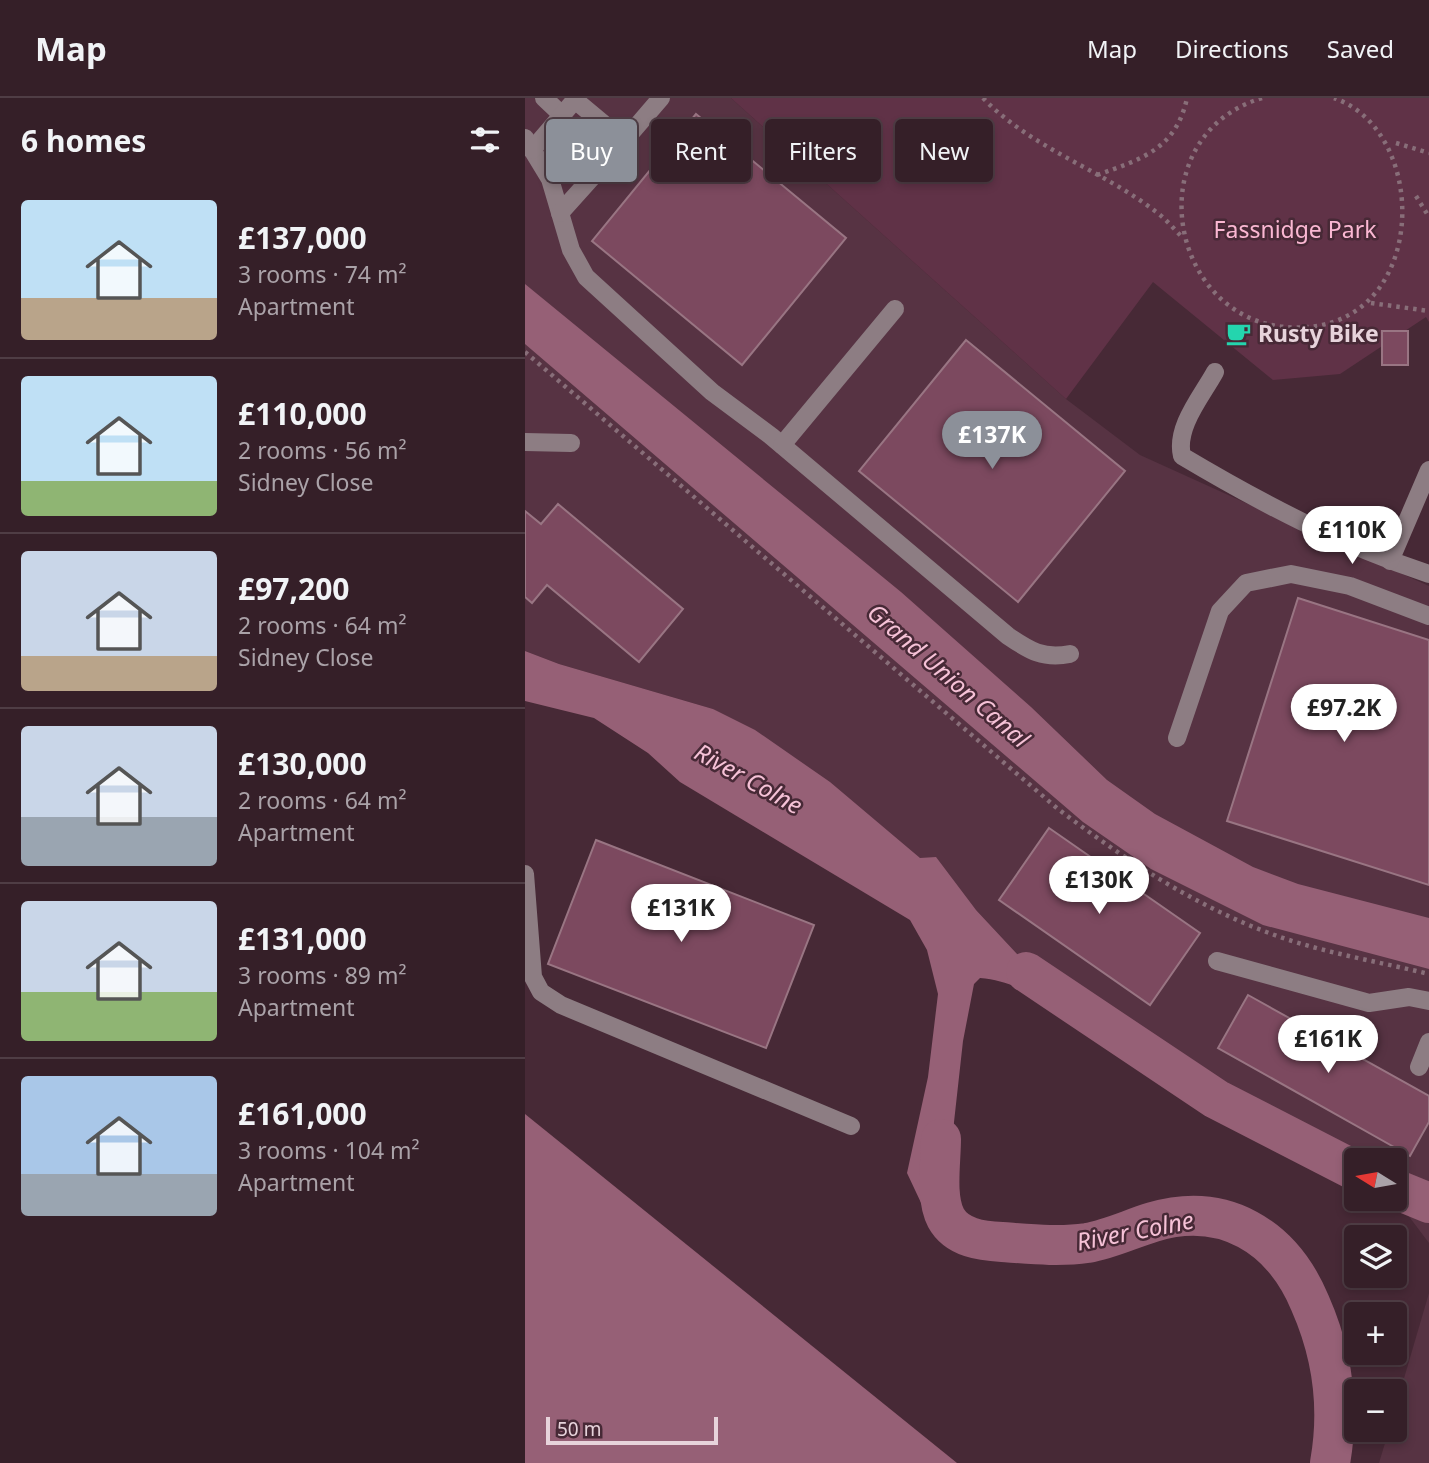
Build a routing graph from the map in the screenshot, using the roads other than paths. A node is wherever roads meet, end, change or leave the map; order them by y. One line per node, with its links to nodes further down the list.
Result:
1 (544, 98): 4 (street)
2 (661, 98): 3 (street)
3 (576, 99): 4 (street)
4 (562, 115): 5 (street)
5 (529, 144): 7 (street)
6 (588, 182): 7 (street)
7 (560, 213): 12 (street)
8 (895, 309): 12 (street)
9 (1215, 372): 14 (street)
10 (525, 442): 11 (street)
11 (571, 443)
12 (782, 445): 17 (street)
13 (1429, 470): 14 (street)
14 (1389, 561): 15 (street)
15 (1429, 574)
16 (1429, 617): 18 (street)
17 (1070, 654)
18 (1177, 738)
19 (525, 874): 24 (street)
20 (1217, 961): 21 (street)
21 (1429, 1001)
22 (1429, 1042): 23 (street)
23 (1419, 1067)
24 (851, 1126)

